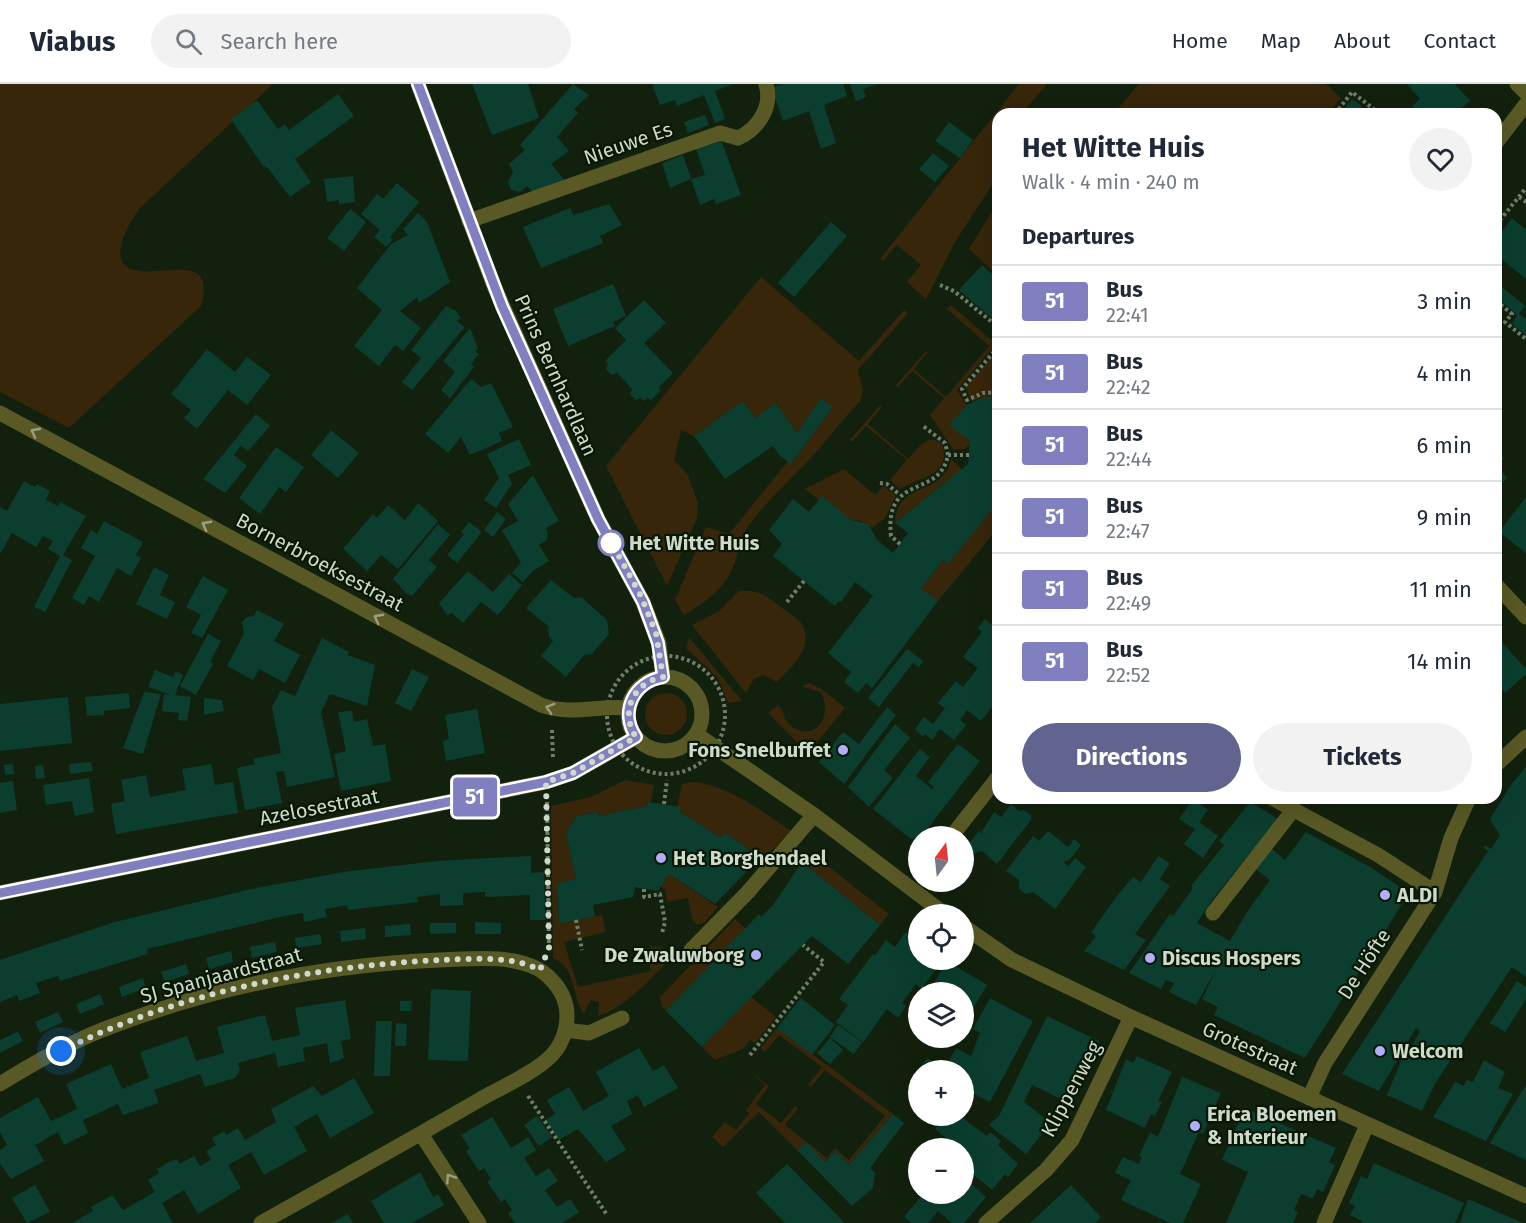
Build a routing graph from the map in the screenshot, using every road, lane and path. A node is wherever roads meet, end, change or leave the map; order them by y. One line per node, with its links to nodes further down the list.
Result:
1 (418, 84): 13 (street, Prins Bernhardlaan)
2 (766, 84): 13 (street, Nieuwe Es)
3 (1517, 84): 4 (street)
4 (1526, 93)
5 (1526, 104): 8 (street)
6 (1340, 108): 7 (path)
7 (1372, 108)
8 (1502, 135)
9 (1526, 188): 10 (path)
10 (1519, 196): 11 (path); 12 (path)
11 (1526, 202)
12 (1502, 217)
13 (469, 221): 31 (street, Prins Bernhardlaan)
14 (940, 285): 16 (path)
15 (1502, 306): 17 (path)
16 (992, 322)
17 (1526, 339)
18 (992, 354): 19 (path)
19 (992, 392)
20 (0, 413): 33 (street, Bornerbroeksestraat, one-way to 20)
21 (923, 426): 22 (path)
22 (948, 455): 23 (path); 25 (path)
23 (969, 455)
24 (880, 483): 25 (path)
25 (900, 495): 26 (path)
26 (900, 544)
27 (804, 581): 29 (path)
28 (1502, 591): 30 (street)
29 (787, 602)
30 (1526, 617)
31 (660, 656): 32 (street, Prins Bernhardlaan); 34 (path); 39 (path)
32 (663, 677): 35 (street); 36 (street)
33 (541, 705): 34 (street, Bornerbroeksestraat, one-way to 33); 43 (path)
34 (608, 706): 35 (street, Bornerbroeksestraat)
35 (629, 708): 37 (street)
36 (696, 735): 37 (street); 39 (street)
37 (636, 737): 40 (street, Azelosestraat)
38 (1526, 737): 41 (street)
39 (716, 747): 40 (path); 49 (street)
40 (618, 749): 43 (street, Azelosestraat)
41 (1502, 759)
42 (667, 780): 45 (path)
43 (540, 783): 55 (street, Azelosestraat); 64 (path)
44 (992, 785): 50 (street)
45 (664, 804)
46 (1283, 804): 48 (street)
47 (1466, 804): 54 (street, De Höfte)
48 (1293, 809): 54 (street); 57 (street)
49 (814, 815): 51 (street); 63 (street)
50 (960, 826)
51 (908, 881)
52 (644, 889): 59 (path)
53 (921, 892): 56 (street)
54 (1435, 892): 71 (street, De Höfte)
55 (0, 893)
56 (934, 904)
57 (1213, 913)
58 (576, 920): 62 (path)
59 (662, 933)
60 (974, 934): 65 (street, Grotestraat)
61 (803, 945): 68 (path)
62 (582, 950)
63 (691, 950)
64 (540, 970): 67 (street); 70 (street, SJ Spanjaardstraat)
65 (1131, 1017): 71 (street, Grotestraat); 78 (street, Klippenweg)
66 (622, 1018): 67 (street)
67 (566, 1030): 69 (street)
68 (750, 1055)
69 (516, 1079): 73 (street); 75 (path)
70 (0, 1084)
71 (1309, 1098): 72 (street, Grotestraat)
72 (1366, 1125): 74 (street, Grotestraat); 79 (street)
73 (421, 1134): 76 (street); 77 (street, one-way to 73)
74 (1526, 1196)
75 (607, 1215)
76 (261, 1223)
77 (479, 1223)
78 (986, 1223)
79 (1324, 1223)

